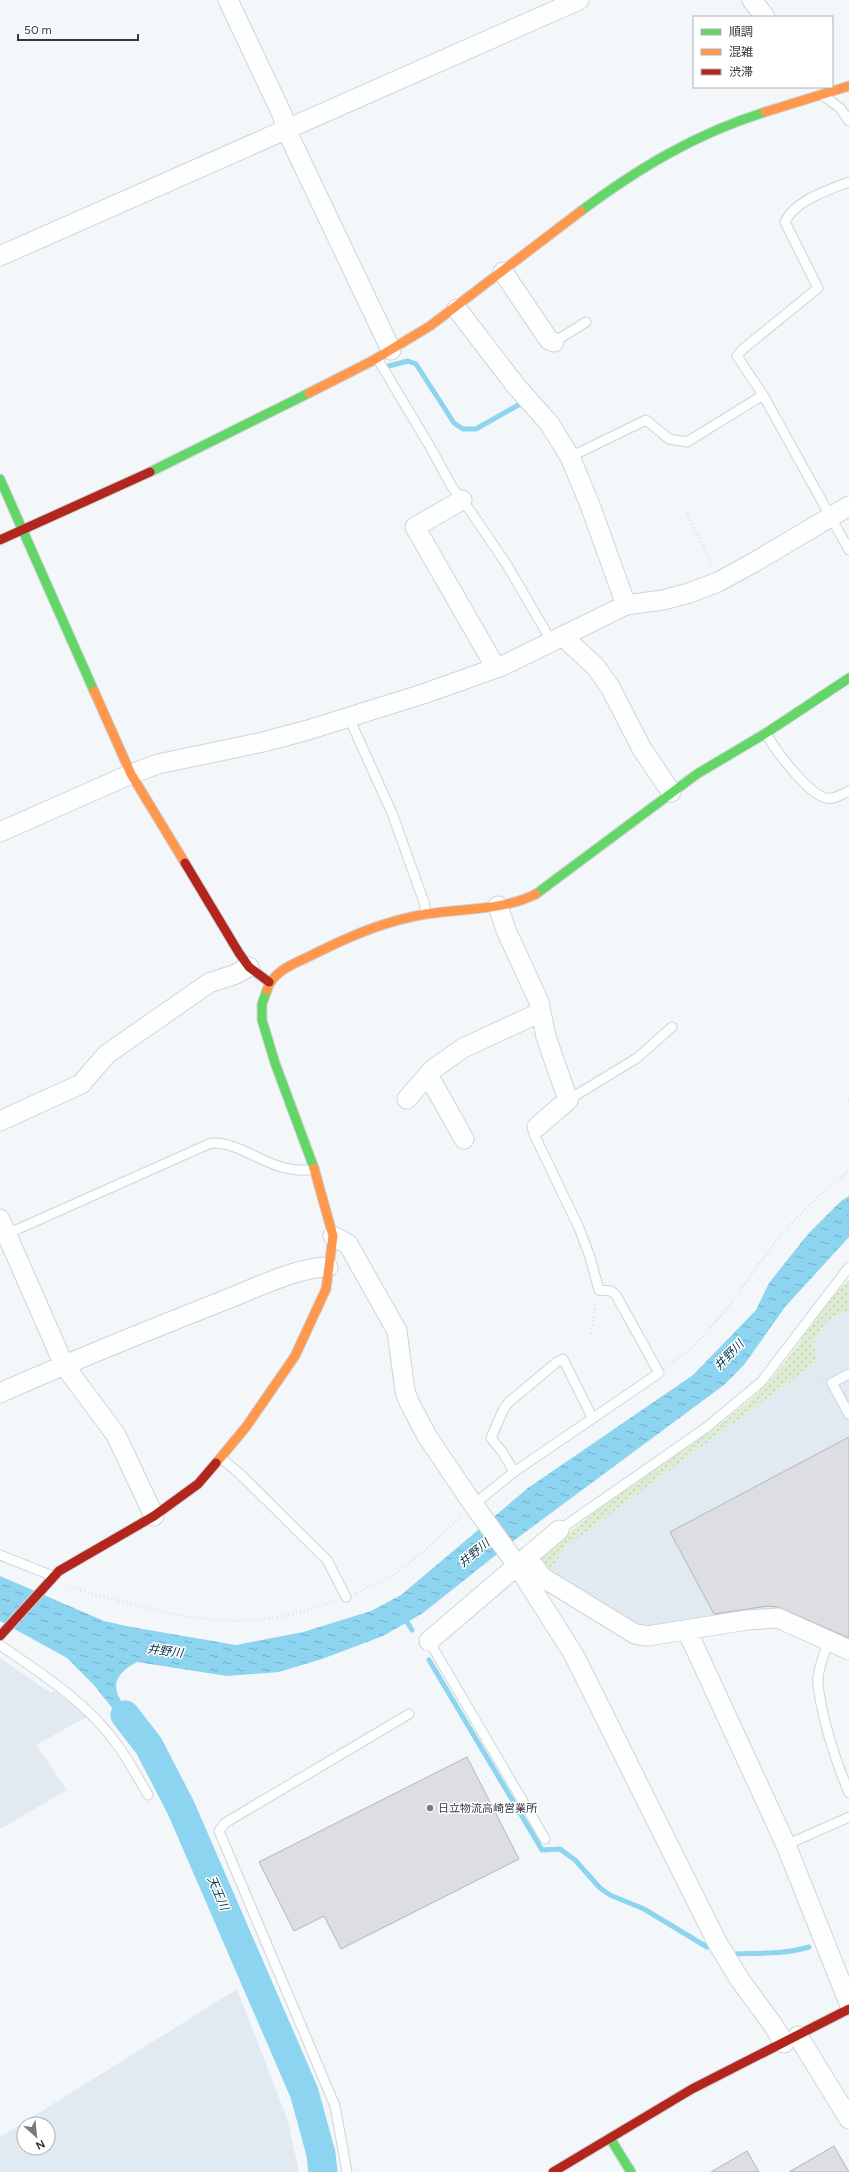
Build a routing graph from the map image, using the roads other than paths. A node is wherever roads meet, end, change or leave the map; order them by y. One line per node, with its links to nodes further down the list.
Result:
1 (228, 0): 8 (street)
2 (579, 0): 8 (street)
3 (752, 0): 4 (street)
4 (764, 16)
5 (849, 86): 6 (street)
6 (816, 94): 7 (lane); 11 (street)
7 (849, 121)
8 (287, 129): 10 (street); 15 (street)
9 (849, 182): 16 (lane)
10 (0, 256)
11 (503, 272): 12 (street); 14 (street)
12 (456, 309): 15 (street); 17 (street)
13 (586, 322): 14 (lane)
14 (554, 342)
15 (384, 354): 19 (lane); 22 (street)
16 (764, 395): 17 (lane); 21 (lane)
17 (570, 457): 25 (street)
18 (0, 479): 22 (street)
19 (462, 500): 26 (lane); 27 (street)
20 (849, 506): 21 (street)
21 (830, 517): 24 (lane); 25 (street)
22 (22, 530): 23 (street); 31 (street)
23 (0, 540)
24 (849, 550)
25 (626, 605): 26 (street)
26 (559, 638): 27 (street); 33 (street)
27 (496, 668): 29 (street)
28 (849, 678): 30 (street)
29 (349, 718): 31 (street); 36 (lane)
30 (766, 733): 32 (lane); 33 (street)
31 (131, 774): 34 (street); 37 (street)
32 (849, 791)
33 (671, 792): 35 (street)
34 (0, 832)
35 (498, 906): 36 (street); 39 (street)
36 (426, 914): 38 (street)
37 (249, 967): 38 (street); 44 (street)
38 (269, 982): 47 (street)
39 (541, 1012): 41 (street); 43 (street)
40 (672, 1027): 43 (lane)
41 (428, 1074): 42 (street); 46 (street)
42 (407, 1099)
43 (568, 1100): 45 (street)
44 (0, 1121)
45 (538, 1127): 56 (lane)
46 (464, 1139)
47 (314, 1170): 48 (lane); 49 (street)
48 (3, 1226): 52 (street)
49 (333, 1236): 50 (street); 59 (street)
50 (328, 1267): 52 (street); 57 (street)
51 (849, 1267): 61 (lane)
52 (64, 1365): 54 (street); 60 (street)
53 (849, 1374): 55 (lane)
54 (0, 1393)
55 (849, 1414)
56 (592, 1417): 58 (lane); 58 (lane)
57 (221, 1458): 60 (street); 65 (lane)
58 (514, 1472): 59 (lane)
59 (471, 1510): 63 (street)
60 (154, 1516): 64 (street)
61 (559, 1530): 63 (street)
62 (0, 1555): 64 (lane)
63 (519, 1561): 66 (street); 68 (street); 80 (street)
64 (56, 1580): 67 (street)
65 (346, 1598)
66 (689, 1630): 69 (street); 77 (street)
67 (1, 1636)
68 (429, 1641): 76 (lane)
69 (829, 1641): 71 (street); 73 (lane)
70 (0, 1645): 74 (lane)
71 (849, 1650)
72 (409, 1714): 83 (lane)
73 (849, 1793)
74 (148, 1795)
75 (849, 1817): 77 (lane)
76 (545, 1839)
77 (786, 1845): 78 (street)
78 (849, 2003)
79 (849, 2009): 80 (street)
80 (791, 2039): 81 (street); 82 (street)
81 (849, 2119)
82 (610, 2138): 84 (street); 85 (street)
83 (347, 2172)
84 (553, 2172)
85 (631, 2172)

